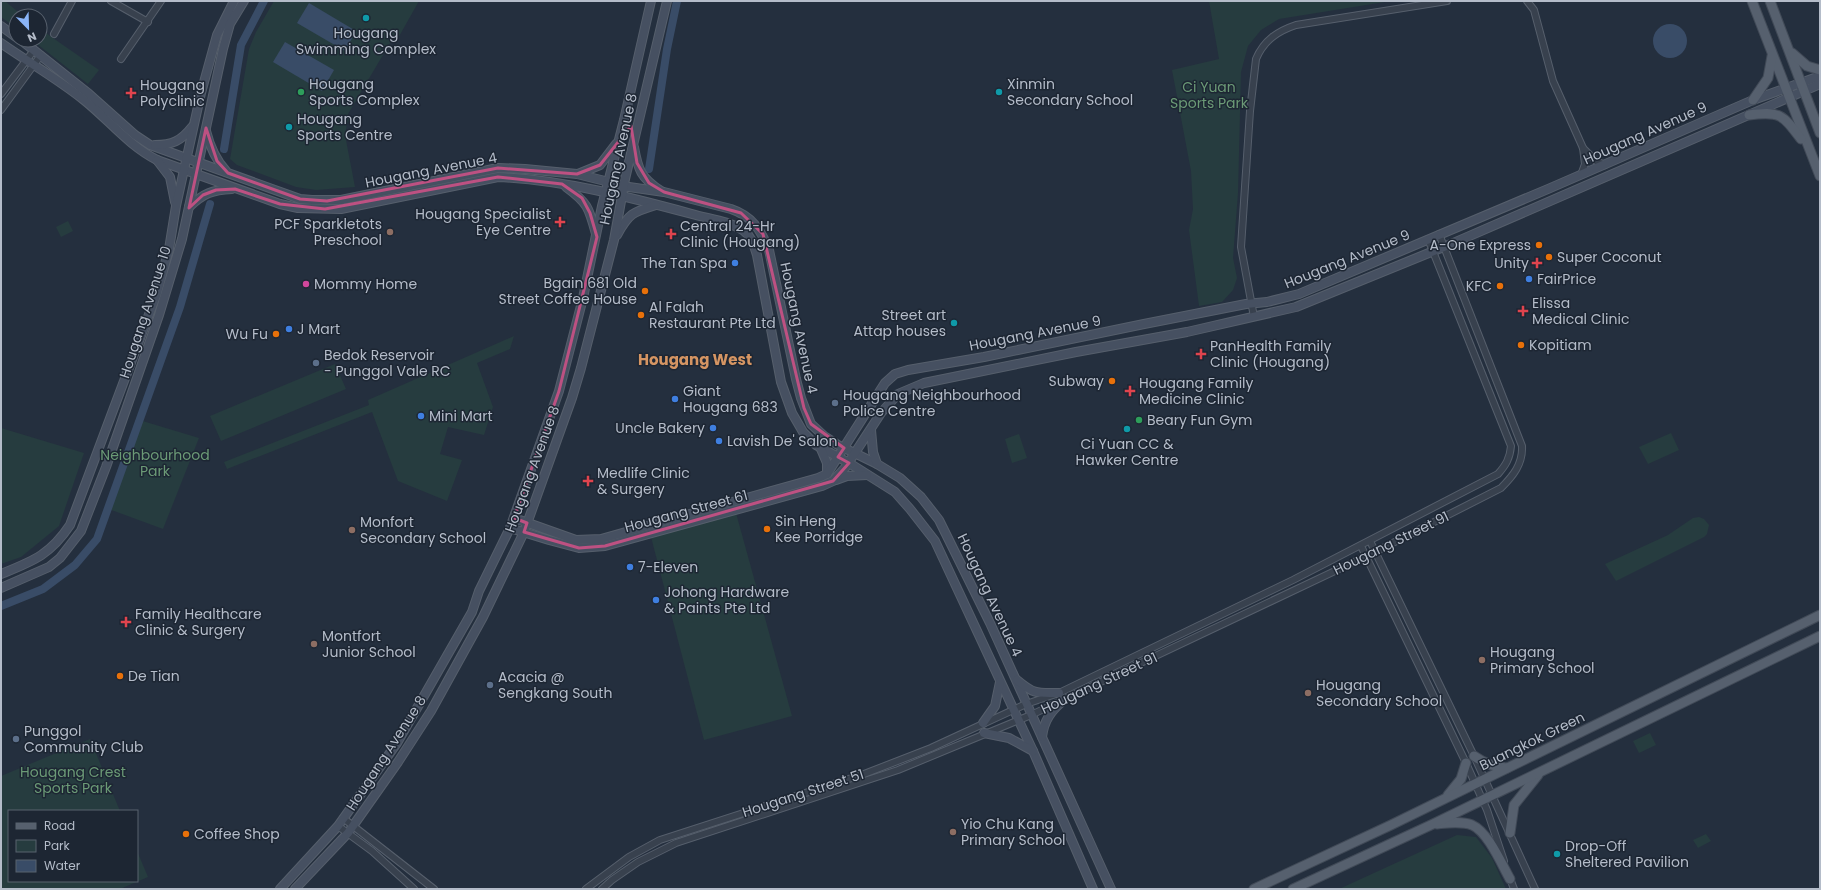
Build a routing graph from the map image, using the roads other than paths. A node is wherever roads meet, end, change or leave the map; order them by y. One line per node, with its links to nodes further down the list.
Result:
1 (72, 1): 13 (street)
2 (111, 1): 12 (street)
3 (161, 1): 12 (street)
4 (234, 1): 32 (street, Hougang Avenue 10)
5 (244, 1): 33 (street, Hougang Avenue 10)
6 (651, 1): 35 (street, Hougang Avenue 8)
7 (667, 1): 36 (street, Hougang Avenue 8)
8 (1447, 1): 68 (street)
9 (1526, 1): 38 (street)
10 (1752, 1): 18 (main road)
11 (1770, 1): 15 (main road)
12 (148, 22): 19 (street)
13 (54, 34)
14 (1, 43): 20 (street, Hougang Avenue 4)
15 (1788, 47): 22 (main road); 25 (main road)
16 (30, 48): 17 (street, Hougang Avenue 4)
17 (37, 53): 20 (street); 21 (street); 37 (street, Hougang Avenue 4)
18 (1772, 55): 26 (main road); 29 (main road)
19 (121, 59)
20 (26, 61): 21 (street, Hougang Avenue 4); 27 (street)
21 (33, 66): 30 (street); 41 (street, Hougang Avenue 4)
22 (1820, 70)
23 (1820, 76): 25 (street)
24 (1820, 84): 25 (street)
25 (1803, 87): 26 (street, Hougang Avenue 9); 28 (street, Hougang Avenue 9); 34 (main road)
26 (1785, 89): 28 (main road); 29 (street, Hougang Avenue 9)
27 (1, 94)
28 (1789, 98): 31 (street, Hougang Avenue 9); 39 (main road)
29 (1753, 100): 43 (street, Hougang Avenue 9)
30 (1, 110)
31 (1749, 115): 39 (main road); 66 (street, Hougang Avenue 9)
32 (194, 125): 37 (street); 40 (street, Hougang Avenue 10)
33 (206, 128): 42 (street, Hougang Avenue 10); 45 (street)
34 (1820, 134)
35 (619, 141): 47 (street); 50 (street, Hougang Avenue 8)
36 (634, 144): 53 (street, Hougang Avenue 8); 55 (street)
37 (150, 145): 40 (street, Hougang Avenue 4)
38 (1583, 148): 43 (street); 48 (street)
39 (1808, 148): 49 (main road)
40 (187, 159): 42 (street, Hougang Avenue 4); 44 (street, Hougang Avenue 10)
41 (157, 160): 44 (street, Hougang Avenue 4); 60 (street)
42 (199, 163): 45 (street, Hougang Avenue 4); 46 (street, Hougang Avenue 10)
43 (1605, 165): 48 (street, Hougang Avenue 9)
44 (185, 170): 46 (street, Hougang Avenue 4); 60 (street, Hougang Avenue 10)
45 (228, 173): 52 (street, Hougang Avenue 4)
46 (196, 174): 54 (street, Hougang Avenue 4); 61 (street, Hougang Avenue 10)
47 (577, 174): 50 (street, Hougang Avenue 4); 52 (street, Hougang Avenue 4)
48 (1581, 175): 62 (street, Hougang Avenue 9)
49 (1820, 176)
50 (609, 182): 53 (street, Hougang Avenue 4); 57 (street, Hougang Avenue 8)
51 (562, 184): 56 (street, Hougang Avenue 4); 57 (street, Hougang Avenue 4); 63 (street)
52 (411, 186): 56 (street)
53 (624, 186): 55 (street, Hougang Avenue 4); 58 (street, Hougang Avenue 8)
54 (235, 188): 56 (street, Hougang Avenue 4); 61 (street)
55 (664, 192): 72 (street, Hougang Avenue 4)
56 (412, 194)
57 (605, 194): 58 (street, Hougang Avenue 4); 63 (street, Hougang Avenue 8)
58 (621, 197): 59 (street, Hougang Avenue 4); 64 (street, Hougang Avenue 8)
59 (657, 205): 64 (street); 74 (street, Hougang Avenue 4)
60 (176, 206): 92 (street, Hougang Avenue 10)
61 (189, 208): 93 (street, Hougang Avenue 10)
62 (1439, 234): 65 (street, Hougang Avenue 9); 66 (street, Hougang Street 91)
63 (597, 237): 83 (street, Hougang Avenue 8)
64 (614, 240): 84 (street, Hougang Avenue 8)
65 (1428, 240): 67 (street, Hougang Street 91); 68 (street, Hougang Avenue 9)
66 (1444, 247): 67 (street, Hougang Avenue 9); 85 (street, Hougang Street 91)
67 (1433, 252): 69 (street, Hougang Avenue 9); 82 (street, Hougang Street 91)
68 (1251, 303): 69 (street); 71 (street, Hougang Avenue 9)
69 (1254, 317): 70 (street, Hougang Avenue 9)
70 (871, 430): 75 (street, Hougang Avenue 9); 78 (street)
71 (855, 431): 72 (street); 73 (street, Hougang Avenue 9)
72 (829, 439): 73 (street, Hougang Avenue 4)
73 (844, 448): 75 (street, Hougang Avenue 4); 76 (street)
74 (821, 449): 76 (street, Hougang Avenue 4); 79 (street)
75 (856, 453): 77 (street, Hougang Street 61); 78 (street, Hougang Avenue 4)
76 (838, 457): 77 (street, Hougang Avenue 4); 79 (street)
77 (849, 463): 80 (street, Hougang Avenue 4); 81 (street, Hougang Street 61)
78 (877, 464): 96 (street, Hougang Avenue 4)
79 (827, 474): 84 (street, Hougang Street 61)
80 (870, 476): 81 (street); 97 (street, Hougang Avenue 4)
81 (833, 481): 87 (street, Hougang Street 61)
82 (1418, 516): 85 (street); 88 (street, Hougang Street 91)
83 (514, 518): 84 (street, Hougang Street 61); 86 (street, Hougang Avenue 8)
84 (527, 523): 87 (street, Hougang Avenue 8)
85 (1424, 527): 90 (street, Hougang Street 91)
86 (510, 528): 87 (street, Hougang Street 61); 116 (street, Hougang Avenue 8)
87 (524, 532): 119 (street, Hougang Avenue 8)
88 (1370, 541): 89 (street, Hougang Street 91); 90 (street)
89 (1361, 546): 91 (street); 98 (street, Hougang Street 91)
90 (1375, 552): 91 (street, Hougang Street 91); 107 (street)
91 (1366, 556): 98 (street, Hougang Street 91); 108 (street)
92 (1, 574)
93 (1, 588)
94 (1820, 615): 109 (main road, Buangkok Green)
95 (1820, 636): 110 (main road)
96 (1014, 677): 98 (street); 99 (street, Hougang Avenue 4)
97 (1000, 682): 100 (street, Hougang Avenue 4); 103 (street)
98 (1061, 697): 99 (street, Hougang Street 91); 101 (street, Hougang Street 91); 105 (street)
99 (1026, 704): 100 (street, Hougang Street 51); 101 (street, Hougang Avenue 4)
100 (1013, 710): 102 (street, Hougang Avenue 4); 103 (street, Hougang Street 51)
101 (1031, 715): 102 (street, Hougang Street 51); 105 (street, Hougang Avenue 4)
102 (1017, 720): 104 (street, Hougang Street 51); 106 (street, Hougang Avenue 4)
103 (983, 723): 127 (street, Hougang Street 51)
104 (984, 733): 106 (street); 128 (street, Hougang Street 51)
105 (1042, 737): 130 (street, Hougang Avenue 4)
106 (1033, 752): 129 (street, Hougang Avenue 4)
107 (1474, 756): 109 (main road); 111 (street)
108 (1466, 763): 112 (street); 114 (main road)
109 (1508, 768): 111 (main road, Buangkok Green)
110 (1542, 771): 113 (main road); 121 (main road)
111 (1485, 779): 112 (main road, Buangkok Green); 113 (street)
112 (1475, 784): 114 (main road, Buangkok Green); 115 (street)
113 (1492, 795): 115 (main road); 121 (street)
114 (1444, 799): 131 (main road, Buangkok Green)
115 (1482, 800): 117 (main road); 122 (street)
116 (343, 818): 118 (street, Hougang Avenue 8); 119 (street)
117 (1433, 824): 122 (main road); 132 (main road)
118 (338, 826): 120 (street); 123 (street, Hougang Avenue 8)
119 (353, 826): 120 (street, Hougang Avenue 8); 126 (street)
120 (348, 833): 124 (street, Hougang Avenue 8); 125 (street)
121 (1510, 833): 134 (street)
122 (1510, 879): 133 (street)
123 (280, 889)
124 (294, 889)
125 (414, 889)
126 (434, 889)
127 (586, 889)
128 (602, 889)
129 (1093, 889)
130 (1111, 889)
131 (1254, 889)
132 (1293, 889)
133 (1514, 889)
134 (1534, 889)

